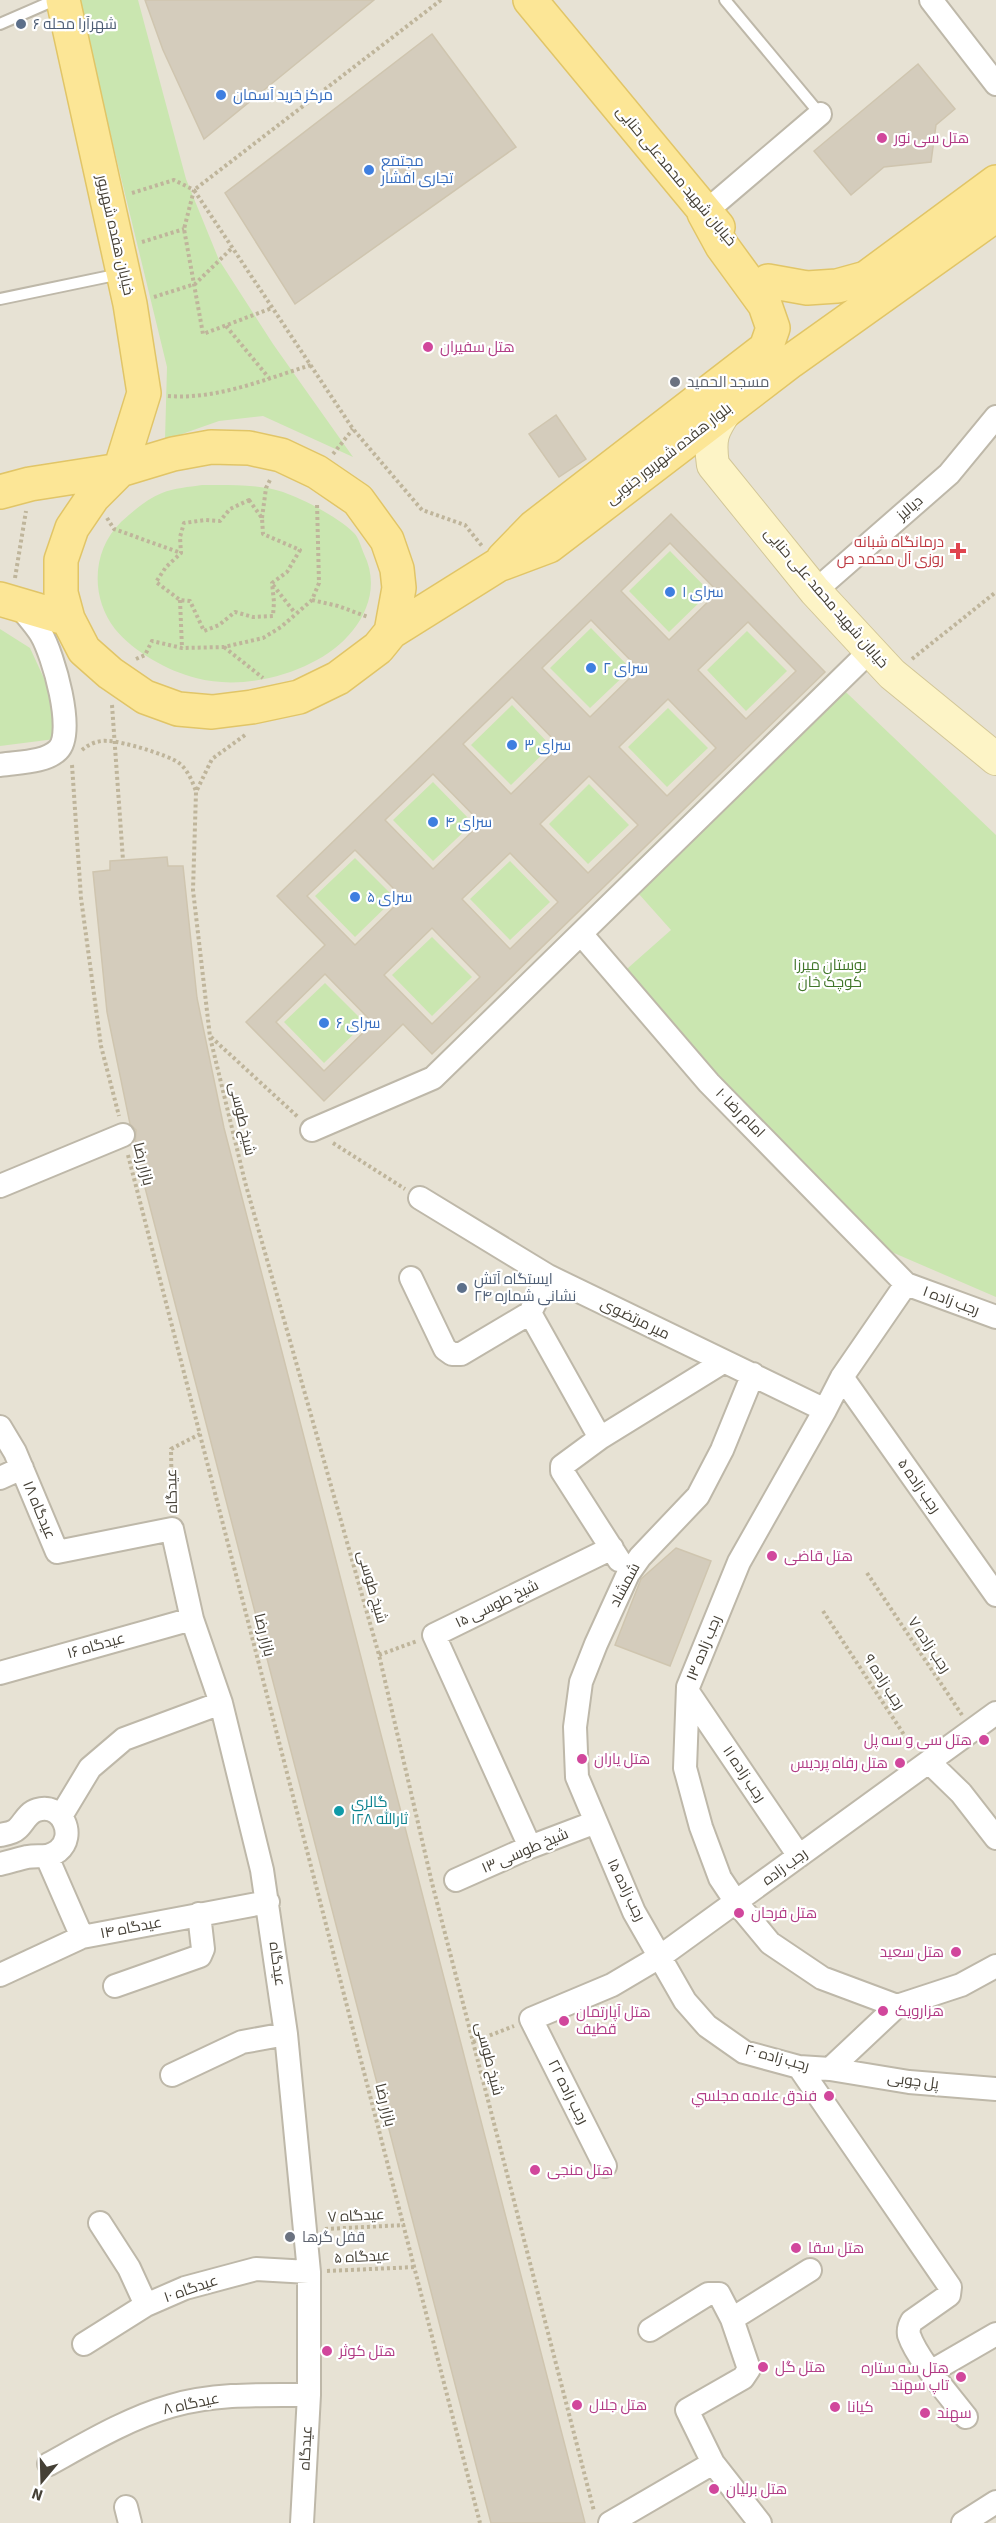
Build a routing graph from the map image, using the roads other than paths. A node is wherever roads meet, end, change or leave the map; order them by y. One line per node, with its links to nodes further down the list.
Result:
1 (55, 0): 6 (lane)
2 (63, 0): 12 (main road, خیابان هفده شهریور)
3 (530, 0): 10 (main road, خیابان شهید محمدعلی حنایی)
4 (725, 0): 8 (lane)
5 (931, 0): 7 (street)
6 (0, 24)
7 (996, 84)
8 (820, 114): 10 (street)
9 (996, 182): 13 (main road)
10 (704, 213): 13 (main road, خیابان شهید محمدعلی حنایی); 20 (main road)
11 (996, 215): 15 (main road, بلوار هفده شهریور جنوبی)
12 (124, 275): 14 (lane); 18 (main road, خیابان هفده شهریور)
13 (768, 281): 15 (main road, خیابان شهید محمدعلی حنایی)
14 (0, 298)
15 (791, 361): 16 (main road, بلوار هفده شهریور جنوبی)
16 (727, 409): 20 (main road, بلوار هفده شهریور جنوبی); 21 (main road, خیابان شهید محمد علی حنایی)
17 (996, 417): 21 (street, دیالیز)
18 (120, 470): 19 (main road); 23 (main road); 24 (main road)
19 (15, 488)
20 (498, 565): 24 (main road, بلوار هفده شهریور جنوبی)
21 (815, 591): 25 (main road, خیابان شهید محمد علی حنایی)
22 (10, 602): 23 (main road); 27 (street)
23 (68, 620): 24 (main road)
24 (390, 632)
25 (871, 650): 26 (main road, خیابان شهید محمد علی حنایی); 28 (street)
26 (996, 759)
27 (0, 765)
28 (582, 935): 29 (street); 35 (street, امام رضا ۱۰)
29 (312, 1130)
30 (123, 1135): 31 (street)
31 (0, 1186)
32 (420, 1198): 33 (street, میر مرتضوی)
33 (548, 1276): 36 (street); 38 (street, میر مرتضوی)
34 (411, 1278): 36 (street)
35 (906, 1284): 37 (street, رجب زاده ۱); 40 (street, رجب زاده ۱۳)
36 (530, 1313): 43 (street)
37 (996, 1317)
38 (723, 1362): 39 (street, میر مرتضوی); 43 (street)
39 (753, 1374): 41 (street, میر مرتضوی); 48 (street, شمشاد)
40 (842, 1377): 41 (street, رجب زاده ۱۳); 49 (street, رجب زاده ۵)
41 (825, 1410): 52 (street, رجب زاده ۱۳)
42 (0, 1427): 44 (street, عیدگاه ۱۸)
43 (600, 1438): 47 (street)
44 (22, 1468): 45 (street); 46 (street, عیدگاه ۱۸)
45 (0, 1478)
46 (172, 1529): 50 (street, عیدگاه)
47 (612, 1548): 48 (street); 60 (street, ۱۵ شیخ طوسی)
48 (628, 1574): 57 (street, شمشاد)
49 (996, 1595)
50 (192, 1619): 51 (street, عیدگاه ۱۶); 53 (street, عیدگاه)
51 (0, 1673)
52 (688, 1692): 61 (street, رجب زاده ۱۱); 66 (street, رجب زاده ۱۳)
53 (221, 1703): 56 (street); 65 (street, عیدگاه)
54 (996, 1713): 55 (street, رجب زاده)
55 (927, 1763): 59 (street); 61 (street, رجب زاده)
56 (61, 1816): 58 (street); 62 (street)
57 (596, 1822): 60 (street, شیخ طوسی ۱۳); 69 (street, رجب زاده ۱۵)
58 (0, 1835)
59 (996, 1838)
60 (530, 1847): 64 (street, شیخ طوسی ۱۳)
61 (799, 1856): 66 (street, رجب زاده)
62 (47, 1857): 63 (street); 68 (street)
63 (0, 1864)
64 (456, 1880)
65 (268, 1902): 67 (street, عیدگاه ۱۴); 75 (street, عیدگاه)
66 (736, 1902): 69 (street, رجب زاده); 73 (street, رجب زاده ۱۳)
67 (199, 1914): 68 (street, عیدگاه ۱۴); 72 (street)
68 (82, 1937): 71 (street, عیدگاه ۱۴)
69 (661, 1956): 74 (street, رجب زاده); 76 (street, رجب زاده ۲۰)
70 (995, 1968): 73 (street)
71 (0, 1974)
72 (115, 1986)
73 (897, 2006): 77 (street)
74 (531, 2019): 80 (street, رجب زاده ۲۲)
75 (286, 2034): 78 (street); 83 (street, عیدگاه)
76 (799, 2067): 77 (street, رجب زاده ۲۰); 89 (street)
77 (830, 2069): 79 (street, پل چوبی)
78 (172, 2074)
79 (996, 2089)
80 (605, 2166)
81 (100, 2223): 84 (street)
82 (810, 2270): 85 (street)
83 (309, 2272): 84 (street, عیدگاه ۱۰); 90 (street, عیدگاه)
84 (146, 2305): 88 (street, عیدگاه ۱۰)
85 (732, 2319): 86 (street); 92 (street)
86 (650, 2330)
87 (996, 2334): 89 (street)
88 (84, 2344)
89 (932, 2371): 91 (street)
90 (309, 2395): 93 (street, عیدگاه ۸); 96 (street, عیدگاه)
91 (966, 2418)
92 (713, 2463): 95 (street); 97 (street)
93 (49, 2464)
94 (996, 2502): 98 (street)
95 (602, 2517)
96 (302, 2523)
97 (760, 2523)
98 (963, 2523)

